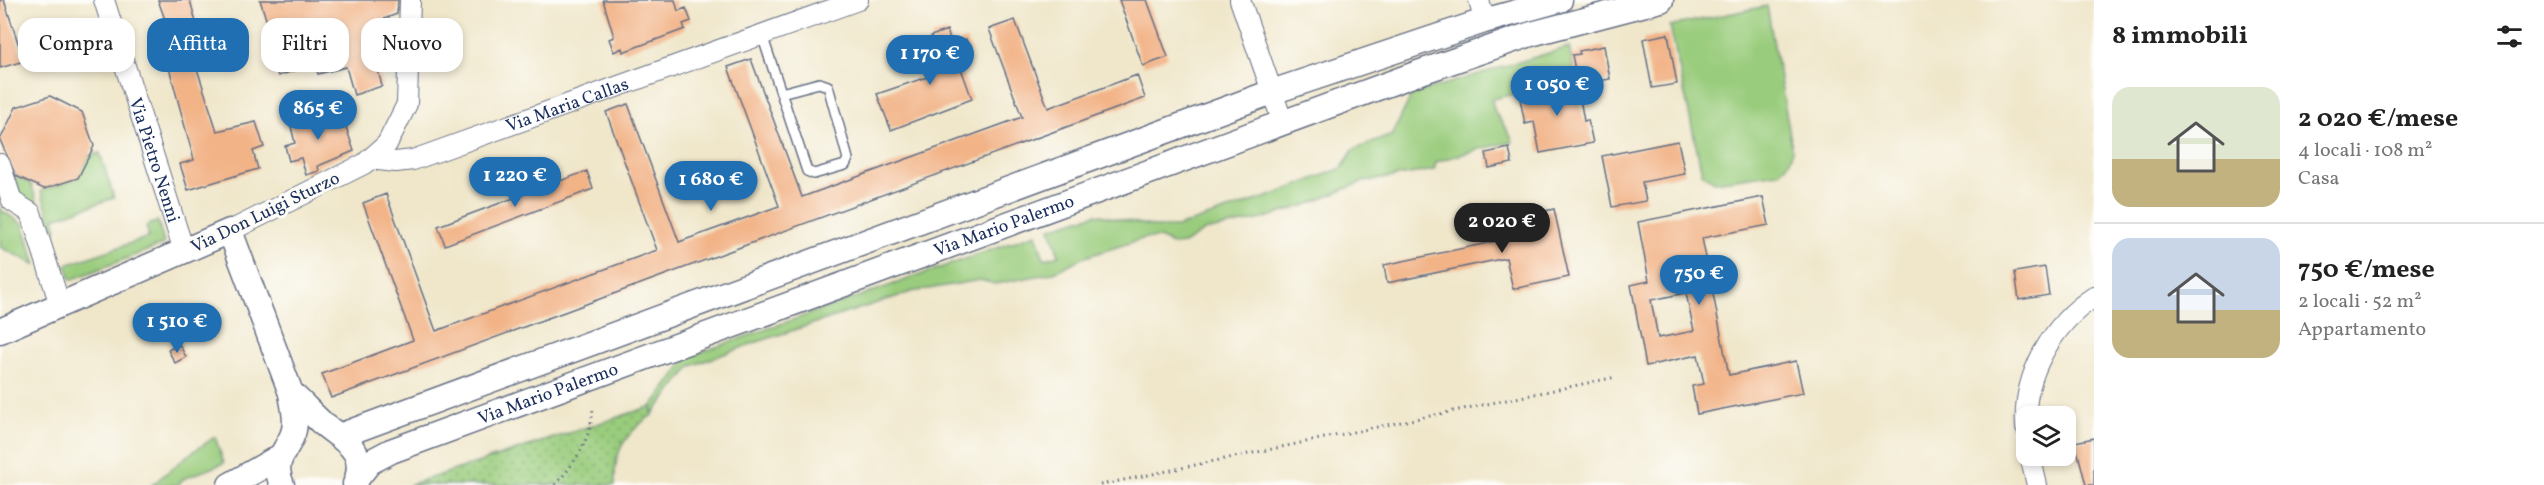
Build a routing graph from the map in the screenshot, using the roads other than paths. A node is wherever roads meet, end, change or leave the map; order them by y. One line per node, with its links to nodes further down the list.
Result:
1 (104, 0): 15 (street, Via Pietro Nenni)
2 (410, 0): 12 (street, Via Don Luigi Sturzo)
3 (858, 0): 8 (street, Via Maria Callas)
4 (1240, 0): 9 (street)
5 (1560, 0): 7 (street, Via Mario Palermo)
6 (1661, 0): 11 (street, Via Mario Palermo)
7 (1481, 11): 9 (street, Via Mario Palermo)
8 (762, 35): 10 (lane); 12 (street, Via Maria Callas)
9 (1272, 92): 11 (street); 21 (street, Via Mario Palermo)
10 (780, 93): 10 (lane)
11 (1283, 123): 24 (street, Via Mario Palermo)
12 (370, 159): 14 (street, Via Don Luigi Sturzo)
13 (0, 164): 17 (street)
14 (230, 231): 15 (street, Via Don Luigi Sturzo); 19 (street)
15 (184, 251): 17 (street, Via Don Luigi Sturzo)
16 (2094, 297): 20 (street)
17 (60, 305): 18 (street, Via Don Luigi Sturzo)
18 (0, 331)
19 (291, 393): 21 (street); 22 (street)
20 (2028, 406)
21 (336, 433): 22 (street, Via Mario Palermo); 24 (street)
22 (284, 450): 25 (street); 26 (street)
23 (2032, 466): 27 (street)
24 (356, 481)
25 (230, 485)
26 (282, 485)
27 (2037, 485)

